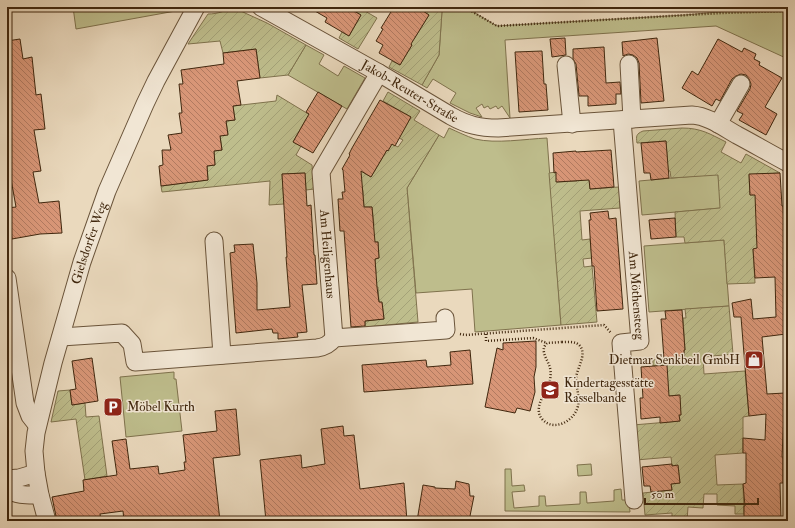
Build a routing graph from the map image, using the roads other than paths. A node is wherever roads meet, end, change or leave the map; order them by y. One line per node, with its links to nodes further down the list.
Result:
1 (196, 7): 14 (street, Gielsdorfer Weg)
2 (261, 7): 5 (street, Jakob-Reuter-Straße)
3 (629, 64): 7 (street)
4 (566, 65): 8 (street)
5 (378, 74): 8 (street, Jakob-Reuter-Straße); 15 (street, Am Heiligenhaus)
6 (741, 84): 9 (street)
7 (627, 119): 8 (street, Jakob-Reuter-Straße); 9 (street, Jakob-Reuter-Straße); 22 (street, Am Möthensteeg)
8 (572, 124)
9 (718, 124): 10 (street, Jakob-Reuter-Straße)
10 (788, 164)
11 (214, 241): 16 (street)
12 (7, 278): 17 (street)
13 (445, 324): 15 (street)
14 (61, 337): 16 (street); 17 (street, Gielsdorfer Weg)
15 (334, 338): 16 (street)
16 (222, 355)
17 (38, 425): 18 (street, Gielsdorfer Weg)
18 (36, 473): 19 (street); 21 (street, Gielsdorfer Weg)
19 (7, 479)
20 (7, 490): 21 (street)
21 (40, 495): 23 (street, Gielsdorfer Weg)
22 (634, 500)
23 (46, 521)

